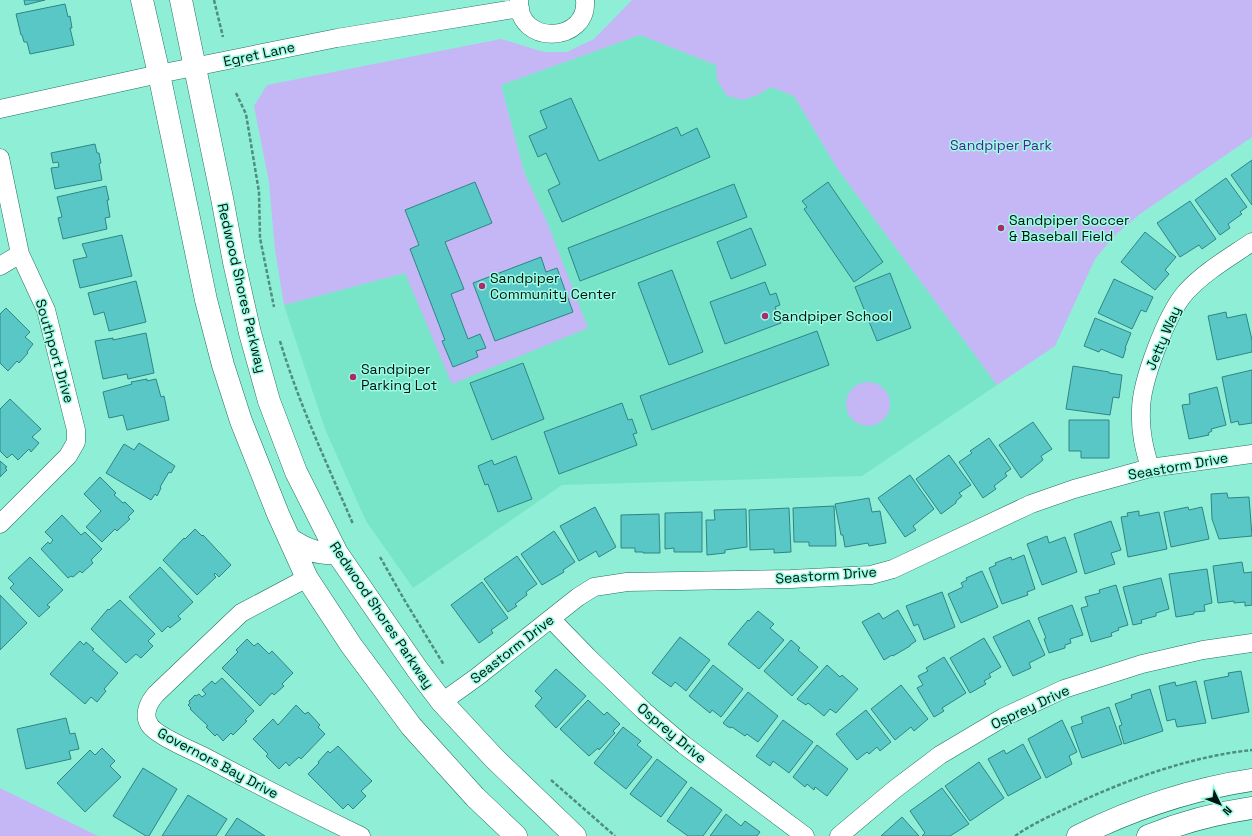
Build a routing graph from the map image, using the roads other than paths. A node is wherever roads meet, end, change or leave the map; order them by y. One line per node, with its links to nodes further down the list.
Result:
1 (142, 0): 6 (main road)
2 (182, 0): 5 (main road, Redwood Shores Parkway)
3 (585, 0): 4 (street, Egret Lane)
4 (519, 4): 5 (street, Egret Lane)
5 (195, 67): 6 (street, Egret Lane); 17 (main road, Redwood Shores Parkway)
6 (159, 74): 7 (street, Egret Lane); 16 (main road)
7 (0, 109)
8 (0, 158): 9 (street, Southport Drive)
9 (3, 189): 11 (street, Southport Drive)
10 (1252, 242): 14 (street, Jetty Way)
11 (20, 254): 12 (street); 15 (street, Southport Drive)
12 (0, 266)
13 (1252, 454): 14 (street, Seastorm Drive)
14 (1150, 468): 19 (street, Seastorm Drive)
15 (0, 524)
16 (290, 539): 17 (main road); 18 (main road)
17 (337, 553): 21 (main road, Redwood Shores Parkway)
18 (307, 578): 24 (street, Governors Bay Drive); 25 (main road)
19 (551, 619): 21 (street, Seastorm Drive); 27 (street, Osprey Drive)
20 (1252, 643): 28 (street, Osprey Drive)
21 (442, 702): 26 (main road, Redwood Shores Parkway)
22 (1252, 780): 29 (main road)
23 (1252, 808): 30 (main road)
24 (361, 836)
25 (516, 836)
26 (575, 836)
27 (805, 836)
28 (839, 836)
29 (1078, 836)
30 (1148, 836)

